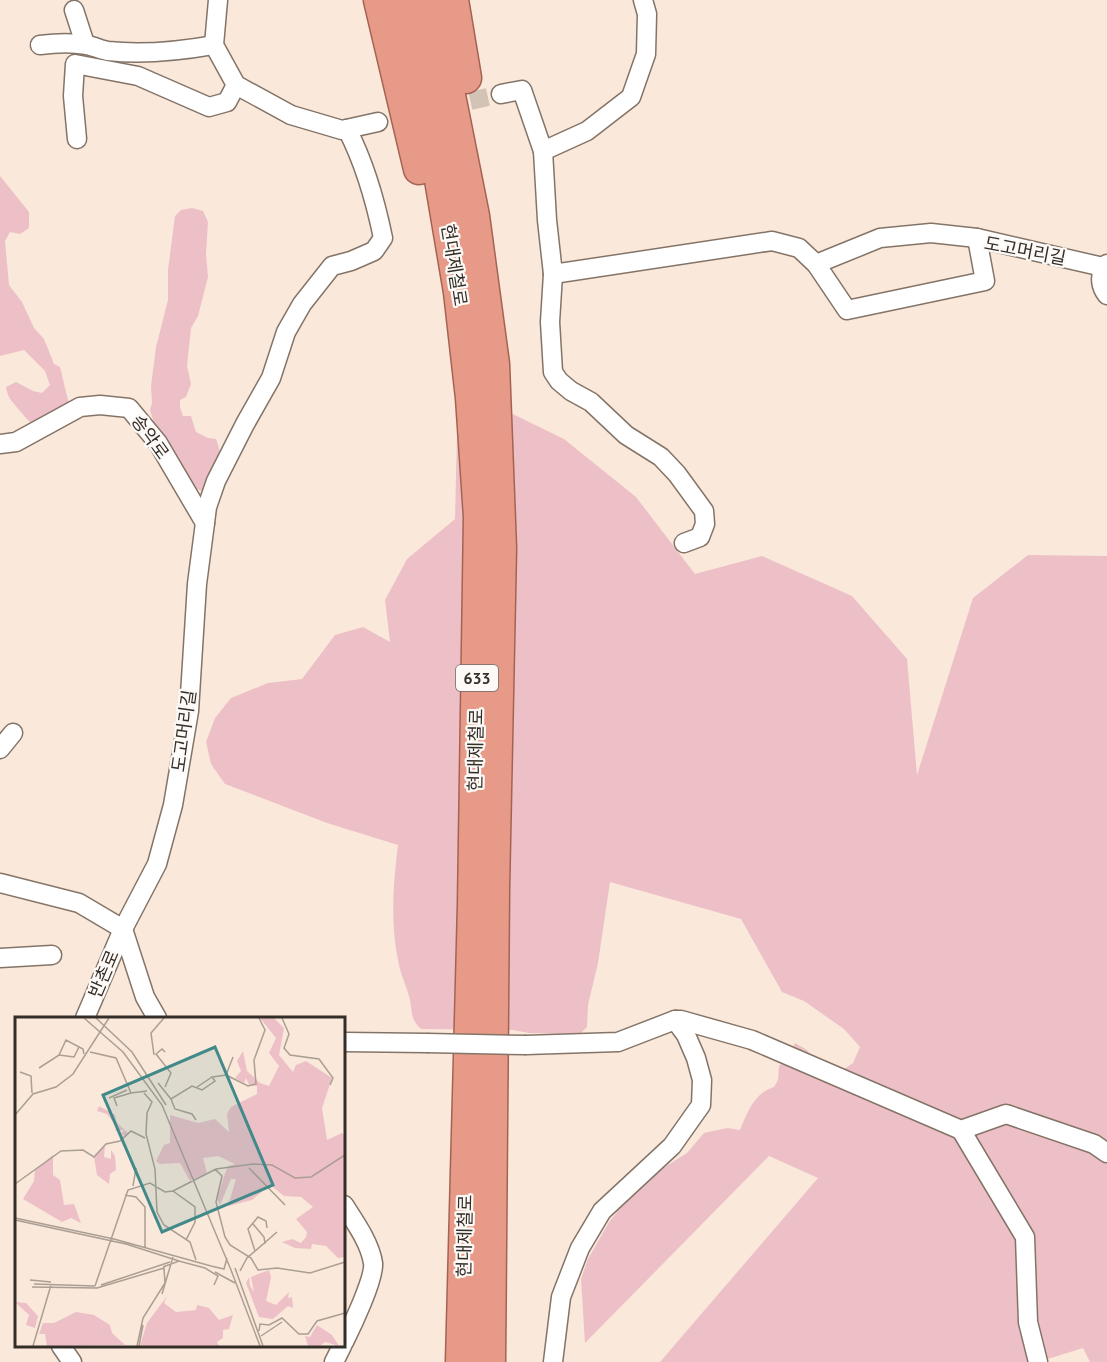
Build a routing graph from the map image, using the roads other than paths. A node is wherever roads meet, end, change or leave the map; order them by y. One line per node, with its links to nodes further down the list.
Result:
1 (218, 0): 10 (street)
2 (379, 0): 23 (highway)
3 (402, 0): 23 (highway, 현대제철로 / 633)
4 (431, 0): 22 (highway, 현대제철로 / 633)
5 (453, 0): 22 (highway)
6 (643, 0): 16 (street)
7 (74, 10): 8 (street)
8 (85, 44): 9 (street); 10 (street)
9 (40, 45)
10 (214, 45): 11 (street)
11 (236, 85): 14 (street); 15 (street)
12 (501, 94): 16 (street)
13 (378, 122): 14 (street)
14 (347, 129): 25 (street, 도고머리길)
15 (76, 139)
16 (543, 151): 20 (street)
17 (977, 238): 18 (street); 18 (street, 도고머리길); 19 (street, 도고머리길)
18 (816, 264): 20 (street)
19 (1105, 266): 21 (street)
20 (553, 274): 26 (street)
21 (1107, 295)
22 (494, 364): 46 (highway, 현대제철로 / 633)
23 (472, 410): 45 (highway, 현대제철로 / 633)
24 (0, 444): 25 (street, 송악로)
25 (205, 523): 30 (street, 도고머리길)
26 (684, 543)
27 (13, 734): 28 (street)
28 (0, 749)
29 (0, 883): 30 (street)
30 (123, 929): 33 (street, 반촌로); 34 (street)
31 (52, 955): 32 (street)
32 (0, 958)
33 (85, 1017)
34 (156, 1017)
35 (675, 1020): 36 (street, bridge); 37 (street); 47 (street)
36 (345, 1042)
37 (961, 1130): 38 (street); 48 (street)
38 (1107, 1152)
39 (345, 1207): 40 (street)
40 (345, 1340)
41 (62, 1347): 43 (street)
42 (342, 1347): 44 (street)
43 (72, 1362)
44 (334, 1362)
45 (461, 1362)
46 (490, 1362)
47 (553, 1362)
48 (1038, 1362)

